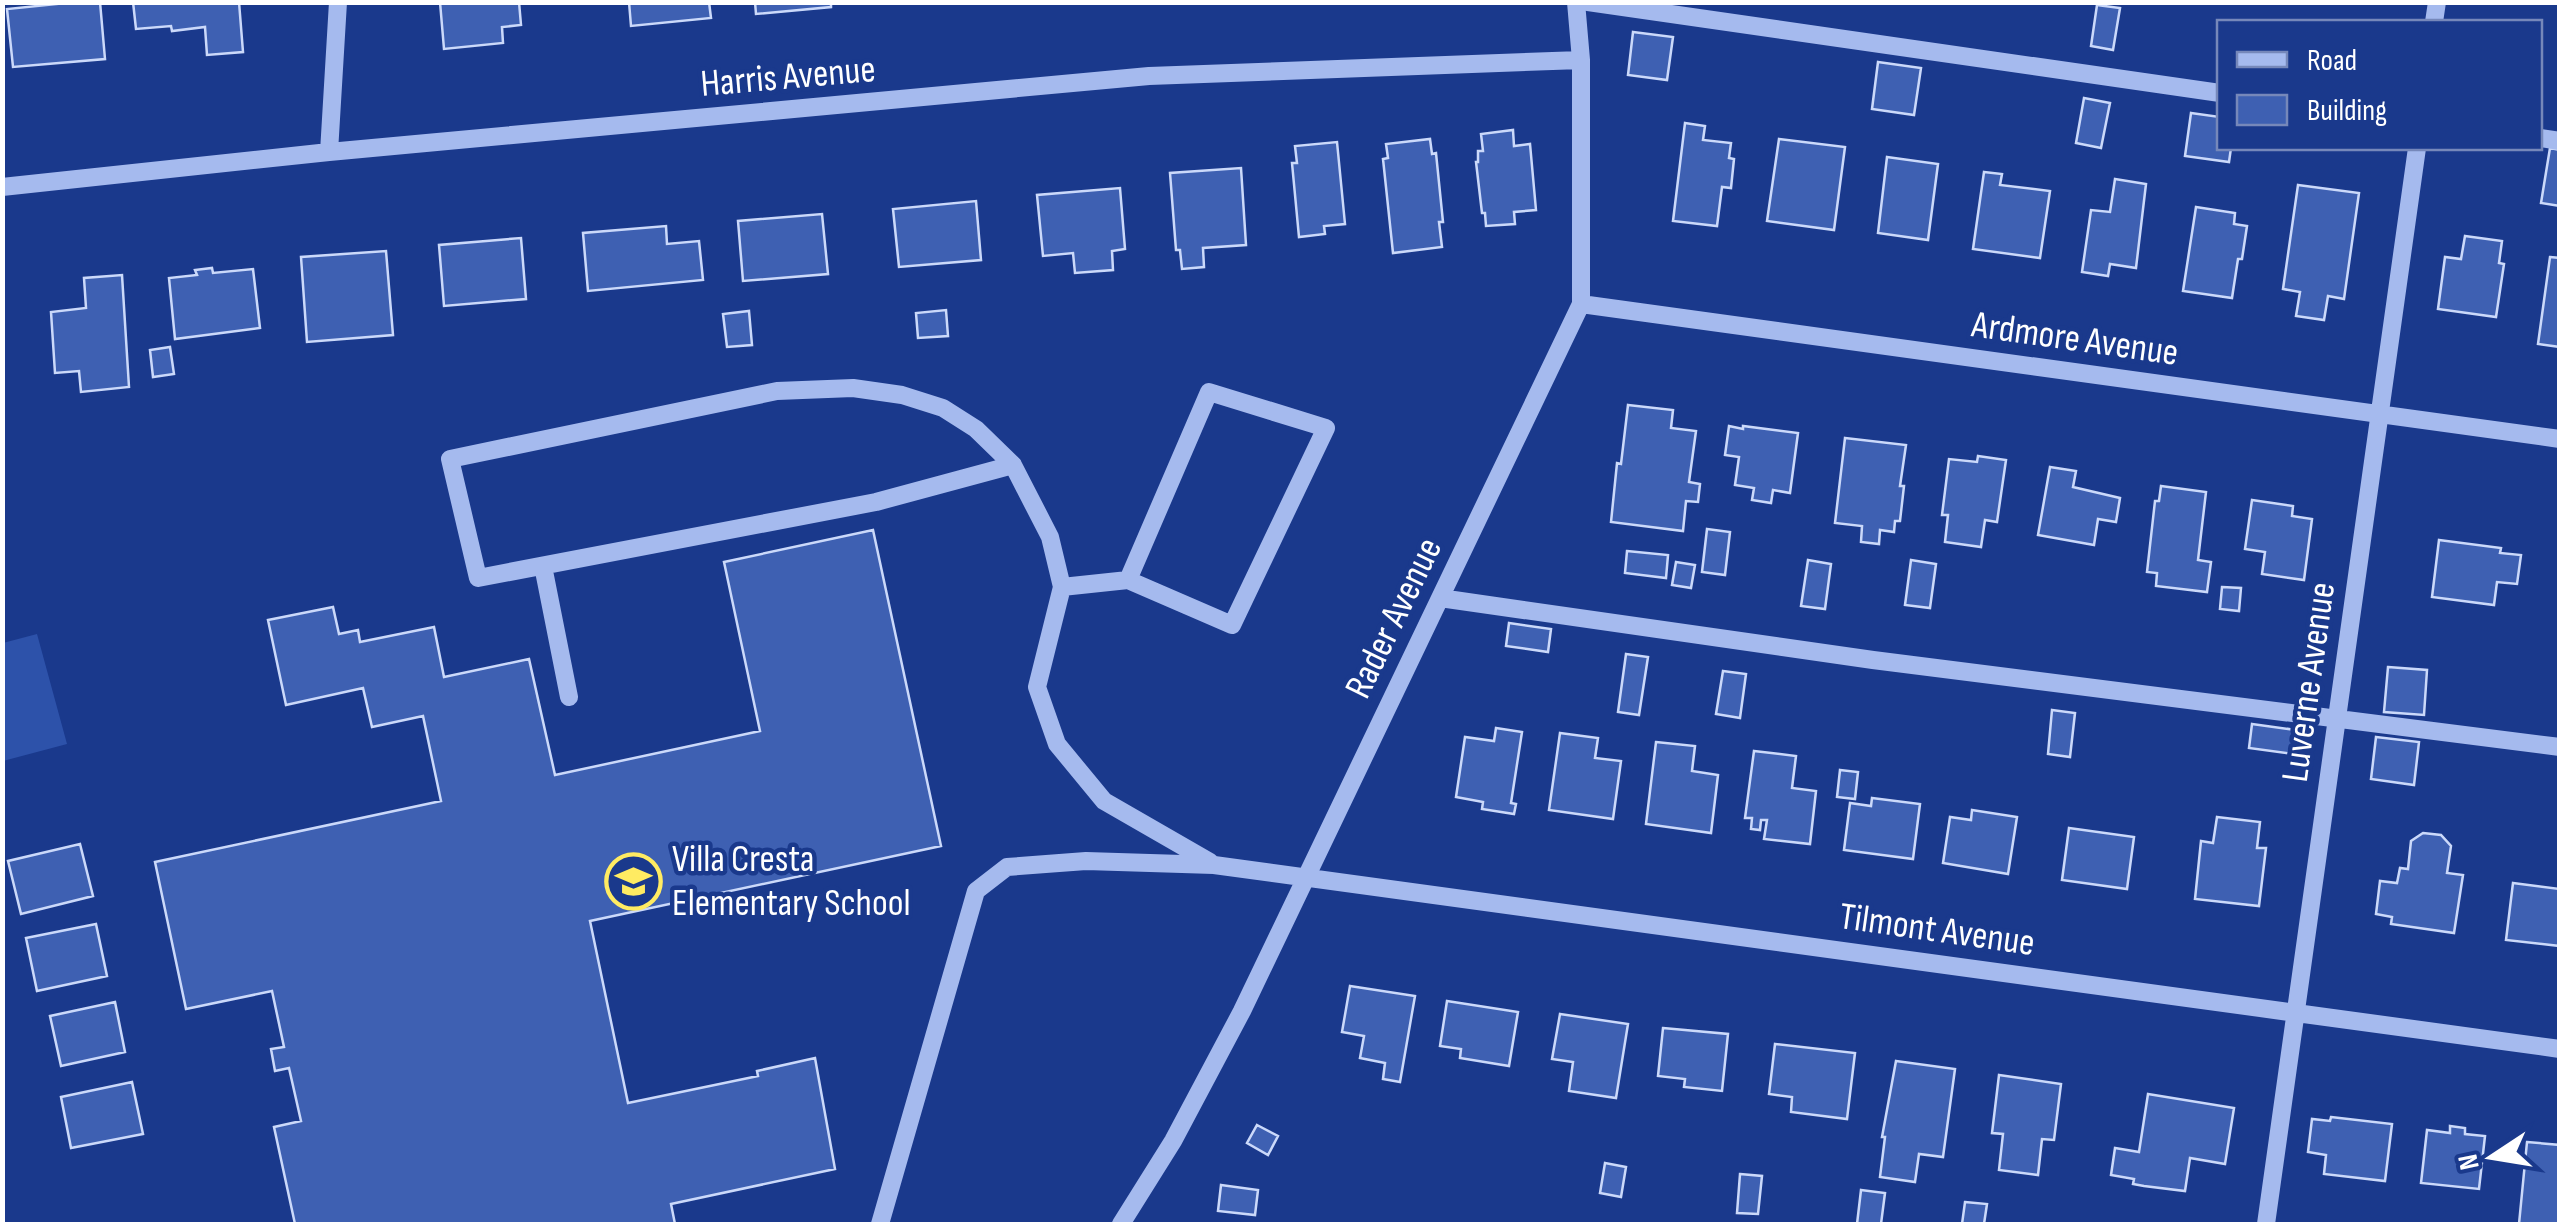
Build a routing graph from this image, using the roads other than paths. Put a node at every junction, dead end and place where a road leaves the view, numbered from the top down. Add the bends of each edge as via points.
1 (338, 2) edge
2 (1576, 2) edge
3 (1588, 2) edge
4 (1581, 60) junction
5 (2217, 92) edge
6 (2416, 150) edge
7 (329, 152) junction
8 (2, 186) edge
9 (1581, 304) junction
10 (2379, 414) junction
11 (2560, 439) edge
12 (1013, 465) junction
13 (543, 566) junction
14 (1128, 580) junction
15 (1062, 587) junction
16 (1440, 598) junction
17 (569, 698) dead end
18 (2337, 718) junction
19 (2560, 747) edge
20 (1214, 864) junction
21 (1306, 876) junction
22 (2296, 1012) junction
23 (2560, 1049) edge
24 (880, 1224) edge
25 (1120, 1224) edge
26 (2266, 1224) edge

1 - 7 street
2 - 4 street, Rader Avenue
3 - 5 street
4 - 7 street, Harris Avenue via 1149,76
4 - 9 street, Rader Avenue
6 - 10 street, Luverne Avenue
7 - 8 street, Harris Avenue
9 - 10 street, Ardmore Avenue
9 - 16 street, Rader Avenue
10 - 11 street, Ardmore Avenue
10 - 18 street, Luverne Avenue
12 - 13 street via 876,502
12 - 13 street via 976,428 943,408 852,388 778,390 450,459 478,578
12 - 15 street via 1050,537
13 - 17 street
14 - 14 street via 1232,625 1326,428 1209,392
14 - 15 street
15 - 20 street via 1037,688 1057,744 1104,802
16 - 18 street
16 - 21 street, Rader Avenue
18 - 19 street
18 - 22 street, Luverne Avenue
20 - 21 street, Tilmont Avenue
20 - 24 street, Tilmont Avenue via 1007,866 976,890
21 - 22 street, Tilmont Avenue
21 - 25 street, Rader Avenue via 1242,1011
22 - 23 street, Tilmont Avenue
22 - 26 street, Luverne Avenue

